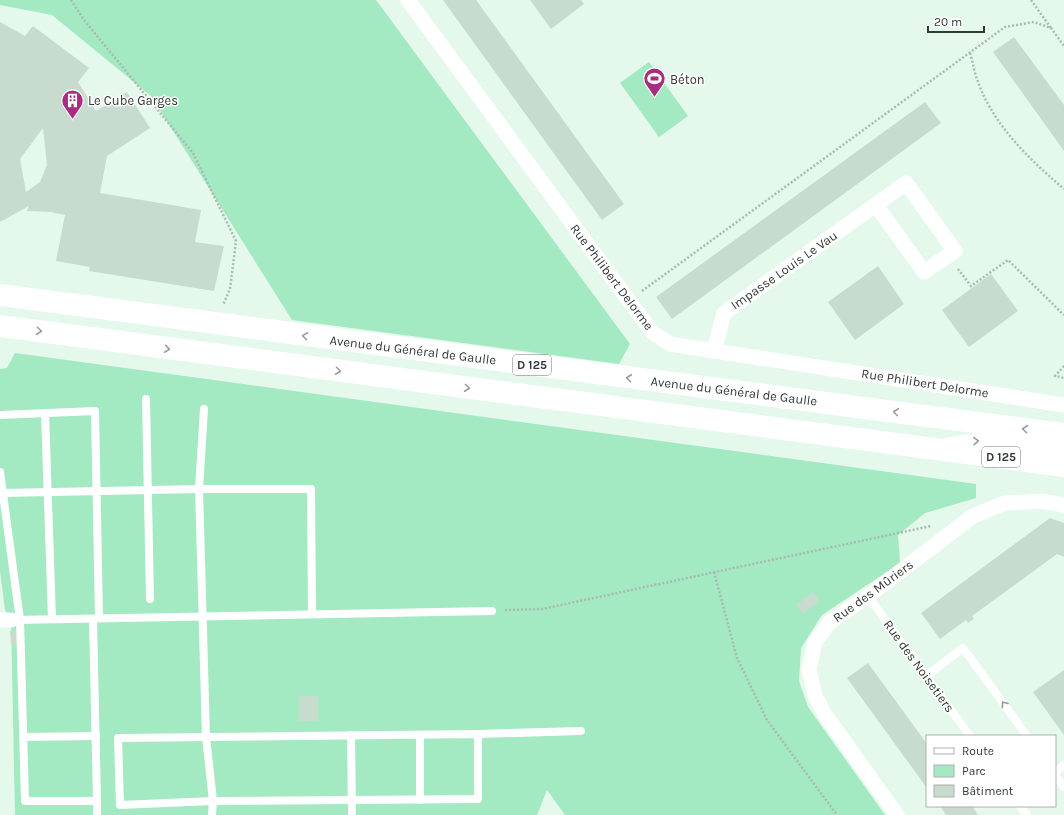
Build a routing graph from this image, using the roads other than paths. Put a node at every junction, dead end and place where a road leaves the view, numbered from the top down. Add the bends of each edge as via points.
1 (408, 0) edge
2 (876, 205) junction
3 (0, 295) edge
4 (0, 326) edge
5 (714, 351) junction
6 (146, 399) dead end
7 (1064, 405) edge
8 (204, 409) dead end
9 (46, 413) junction
10 (0, 415) edge
11 (1064, 434) edge
12 (938, 448) junction
13 (1064, 450) edge
14 (1064, 466) edge
15 (0, 472) edge
16 (199, 489) junction
17 (148, 490) junction
18 (97, 491) junction
19 (3, 492) junction
20 (48, 492) junction
21 (1064, 505) edge
22 (868, 596) junction
23 (150, 600) dead end
24 (492, 611) road end
25 (312, 614) junction
26 (203, 616) junction
27 (52, 619) junction
28 (96, 619) junction
29 (10, 620) edge
30 (926, 676) junction
31 (581, 731) dead end
32 (478, 734) junction
33 (352, 735) junction
34 (420, 735) junction
35 (969, 735) edge
36 (1026, 735) edge
37 (23, 736) junction
38 (96, 736) junction
39 (206, 737) junction
40 (1064, 765) edge
41 (1056, 771) edge
42 (1056, 776) edge
43 (1064, 787) edge
44 (420, 800) junction
45 (97, 801) junction
46 (213, 801) junction
47 (352, 801) junction
48 (1021, 807) edge
49 (97, 815) edge
50 (212, 815) edge
51 (352, 815) edge
52 (897, 815) edge
53 (1027, 815) edge

1 - 5 street, Rue Philibert Delorme via 652,332 670,344
2 - 2 street, Impasse Louis Le Vau via 906,183 955,251 924,272
2 - 5 street, Impasse Louis Le Vau via 724,313
11 -> 3 main road, Avenue du Général de Gaulle / D 125
4 -> 12 main road, D 125
5 - 7 street, Rue Philibert Delorme
6 - 17 lane
8 - 16 lane
9 - 10 lane
9 - 18 lane via 96,411
9 - 20 lane
12 -> 13 street via 959,442 990,441 1045,450
12 - 14 main road, D 125
15 - 19 lane
16 - 17 lane
16 - 25 lane via 311,489
16 - 26 lane
17 - 18 lane
17 - 23 lane
18 - 20 lane
18 - 28 lane
19 - 20 lane
19 - 29 lane
20 - 27 lane
21 - 22 street, Rue des Mûriers via 1041,501 1005,503 973,516
22 - 30 lane, Rue des Noisetiers
22 - 52 street, Rue des Mûriers via 830,622 815,642 809,669 815,696 826,716
24 - 25 lane
25 - 26 lane
26 - 28 lane
26 - 39 lane
27 - 28 lane
27 - 29 lane
28 - 38 lane
29 - 37 lane
30 - 35 lane, Rue des Noisetiers
36 -> 30 lane via 963,648
31 - 32 lane
32 - 34 lane
32 - 44 lane via 478,799
33 - 34 lane
33 - 39 lane
33 - 47 lane
34 - 44 lane
37 - 38 lane
37 - 45 lane via 25,801
38 - 45 lane
39 - 46 lane
39 - 46 lane via 118,738 120,805
40 - 41 lane
42 - 43 lane
44 - 47 lane
45 - 49 lane
46 - 47 lane
46 - 50 lane
47 - 51 lane
48 - 53 lane

